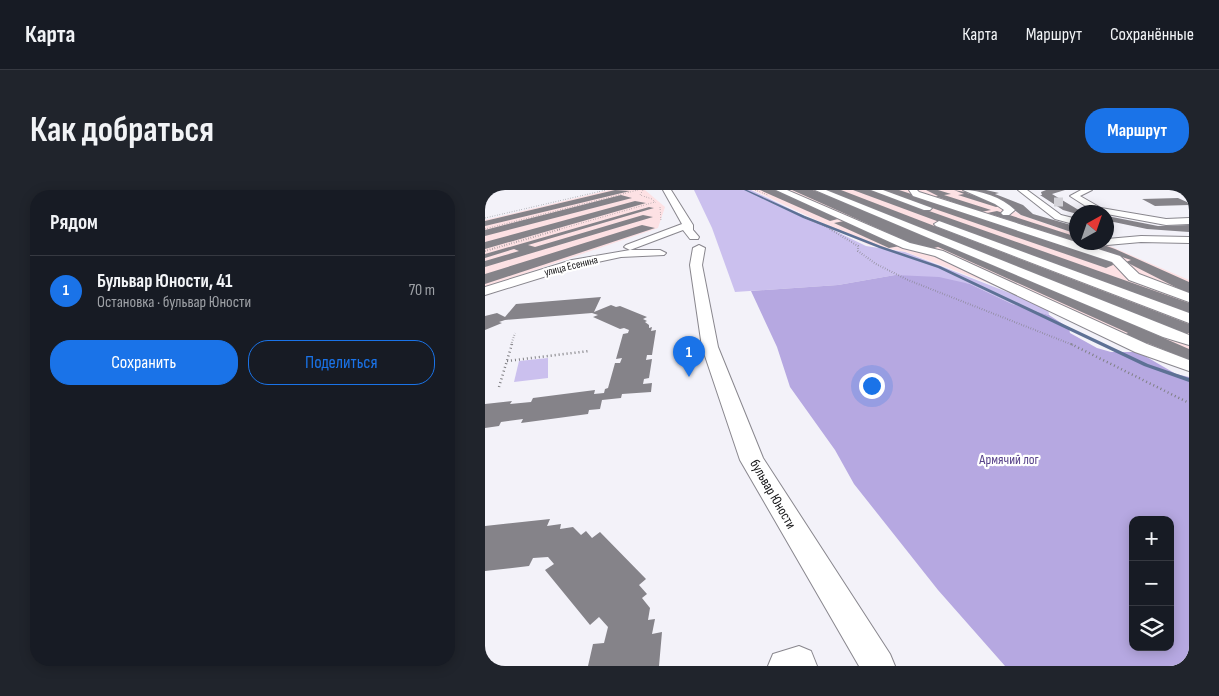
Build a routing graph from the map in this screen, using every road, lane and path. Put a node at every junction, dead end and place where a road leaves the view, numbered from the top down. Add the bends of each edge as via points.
1 (606, 190) edge
2 (638, 190) edge
3 (643, 190) edge
4 (667, 190) edge
5 (780, 190) edge
6 (819, 190) edge
7 (848, 190) edge
8 (875, 190) edge
9 (913, 190) edge
10 (967, 190) edge
11 (1022, 190) edge
12 (1088, 190) edge
13 (955, 196) dead end
14 (655, 202) junction
15 (1038, 202) junction
16 (1054, 202) tunnel mouth
17 (1066, 202) tunnel mouth
18 (1085, 202) junction
19 (1006, 213) junction
20 (485, 218) edge
21 (804, 218) dead end
22 (1069, 220) tunnel mouth
23 (1189, 221) edge
24 (659, 227) dead end
25 (485, 228) edge
26 (1114, 232) edge
27 (1000, 233) dead end
28 (1069, 233) edge
29 (1141, 239) junction
30 (1189, 240) edge
31 (1114, 241) edge
32 (675, 242) junction
33 (485, 251) edge
34 (693, 254) joint
35 (576, 263) junction
36 (1112, 271) dead end
37 (1134, 277) junction
38 (485, 291) edge
39 (1189, 298) edge
40 (1189, 318) edge
41 (515, 333) dead end
42 (1189, 340) edge
43 (589, 351) dead end
44 (507, 361) junction
45 (1189, 366) edge
46 (499, 387) dead end
47 (1189, 403) edge
48 (785, 666) edge
49 (800, 666) edge
50 (878, 666) edge

1 - 20 path
2 - 25 path
3 - 14 path via 640,195
4 - 32 street
5 - 45 street via 907,246 939,254 1141,348
6 - 42 street
7 - 40 street
8 - 27 street
9 - 37 street via 915,194 1116,259
10 - 19 street via 998,202 1010,210
11 - 15 street
12 - 18 street via 1074,196
13 - 19 street
14 - 24 path via 660,206 662,220
14 - 33 path
15 - 16 street
15 - 22 street via 1058,217
17 - 18 street
18 - 23 street via 1098,210 1166,222
19 - 28 street
21 - 47 path via 849,240 859,246 861,254 908,280 1085,350
26 - 29 street
29 - 30 street
29 - 31 street
32 - 34 street, улица Есенина
32 - 35 street, улица Есенина
32 - 35 street via 644,243
34 - 50 street, бульвар Юности via 711,347 752,460
35 - 38 street, улица Есенина
36 - 37 street
37 - 39 street
41 - 44 path
43 - 44 path
44 - 46 path
48 - 49 street via 799,663

